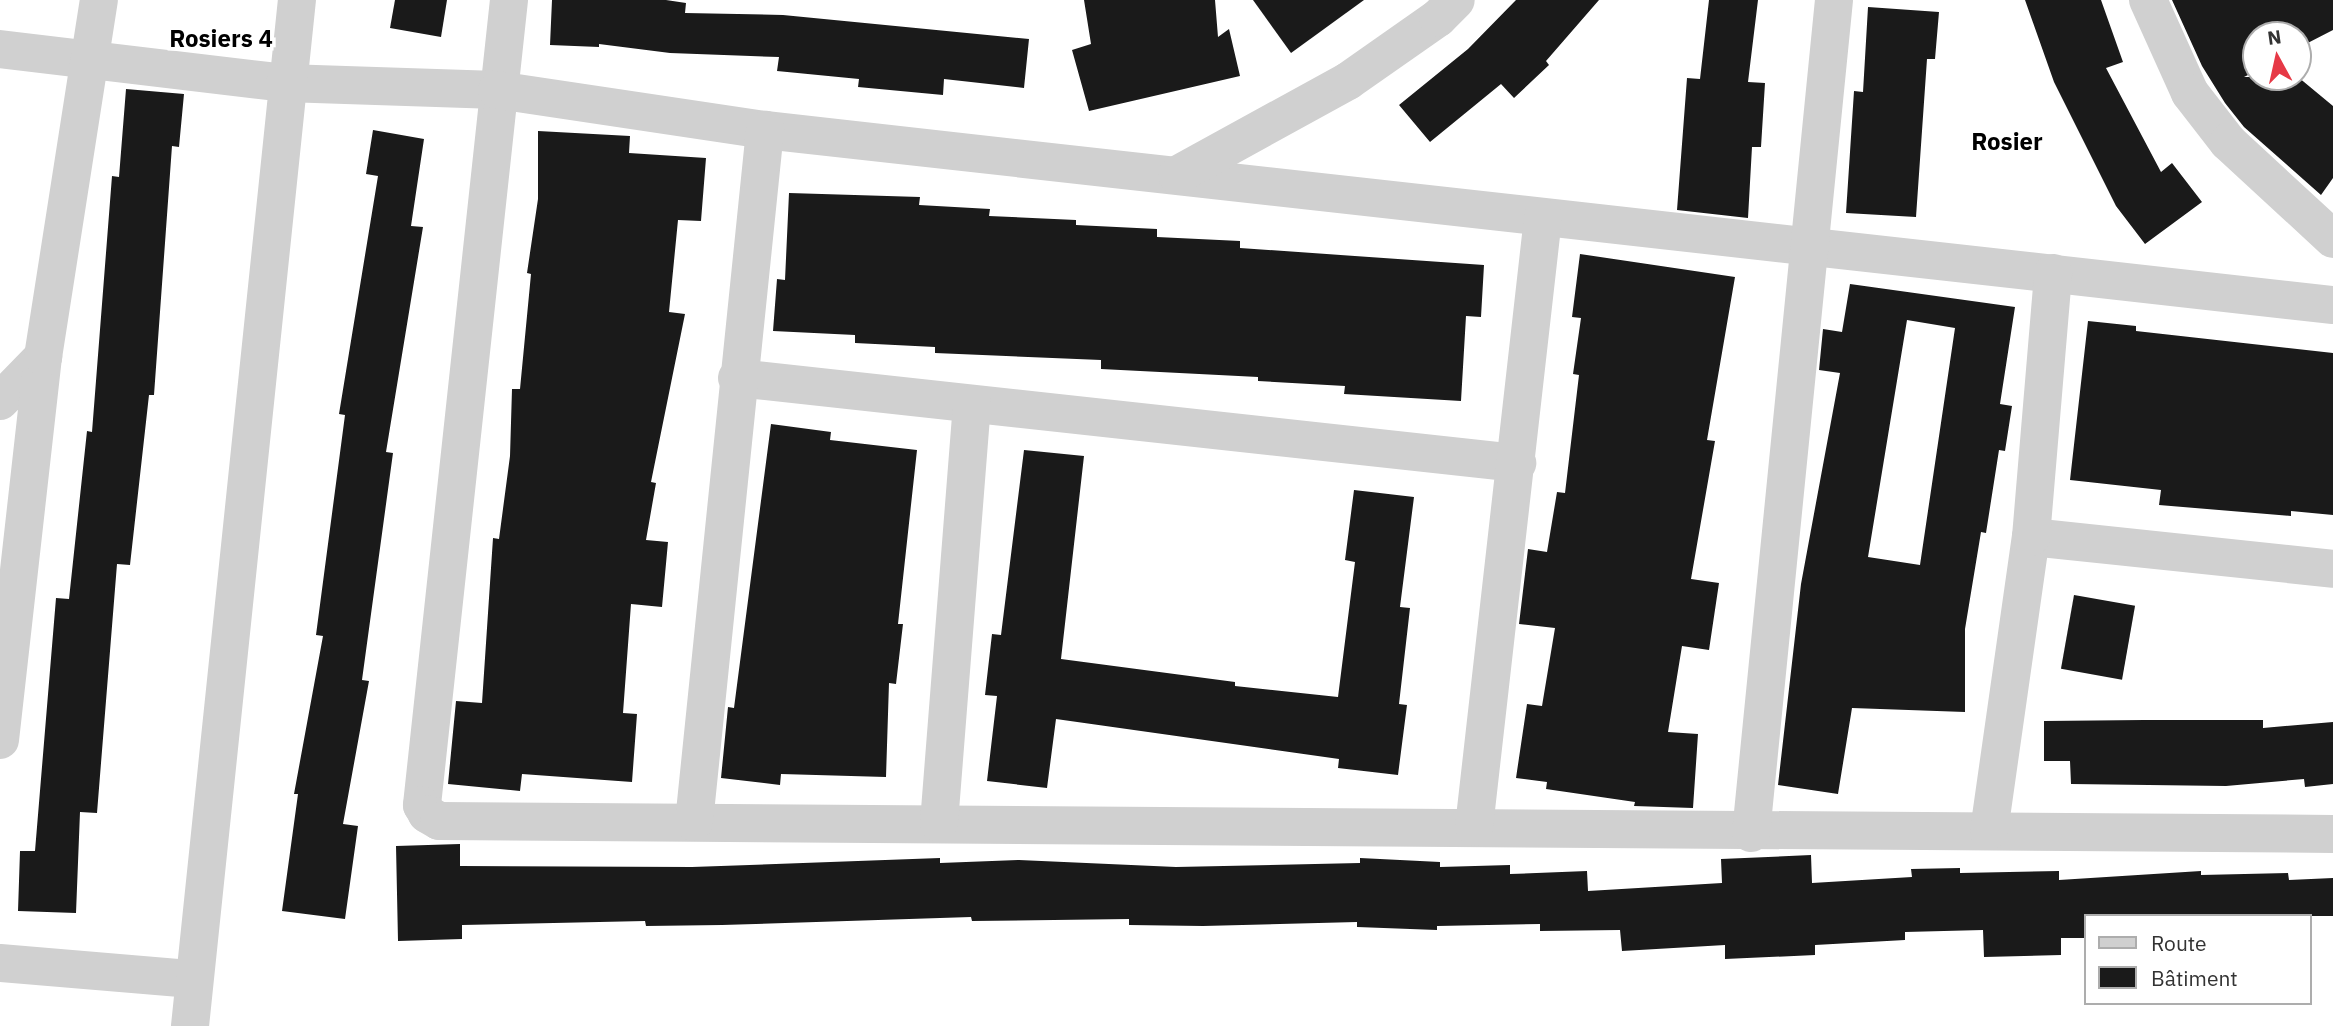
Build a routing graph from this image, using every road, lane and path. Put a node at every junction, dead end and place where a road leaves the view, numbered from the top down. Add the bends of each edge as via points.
1 (99, 0) edge
2 (297, 0) edge
3 (509, 0) edge
4 (1457, 0) edge
5 (1834, 0) edge
6 (2148, 0) edge
7 (0, 49) edge
8 (92, 58) junction
9 (285, 83) junction
10 (497, 90) junction
11 (765, 130) junction
12 (1177, 175) junction
13 (1543, 218) junction
14 (2333, 239) edge
15 (1809, 246) junction
16 (2053, 273) junction
17 (2333, 305) edge
18 (43, 357) junction
19 (737, 378) junction
20 (0, 401) edge
21 (972, 404) junction
22 (1517, 463) junction
23 (2031, 537) junction
24 (2333, 569) edge
25 (0, 740) edge
26 (694, 822) junction
27 (939, 823) junction
28 (1474, 827) junction
29 (1989, 831) junction
30 (1751, 833) junction
31 (2333, 834) edge
32 (0, 963) edge
33 (192, 979) junction
34 (190, 1026) edge

1 - 8 street
2 - 9 street
3 - 10 street
4 - 12 street via 1348,81
5 - 15 street
6 - 14 street via 2162,37 2198,103 2228,142
7 - 8 street
8 - 9 street
8 - 18 street
9 - 10 street
9 - 33 street
10 - 11 street
10 - 26 street via 422,804 427,814 439,821
11 - 12 street
11 - 19 street
12 - 13 street
13 - 15 street
13 - 22 street
15 - 16 street
15 - 30 street
16 - 17 street
16 - 23 street
18 - 20 street
18 - 25 street
19 - 21 street
19 - 26 street
21 - 22 street
21 - 27 street
22 - 28 street
23 - 24 street
23 - 29 street
26 - 27 street
27 - 28 street
28 - 30 street
29 - 30 street
29 - 31 street
32 - 33 street
33 - 34 street

